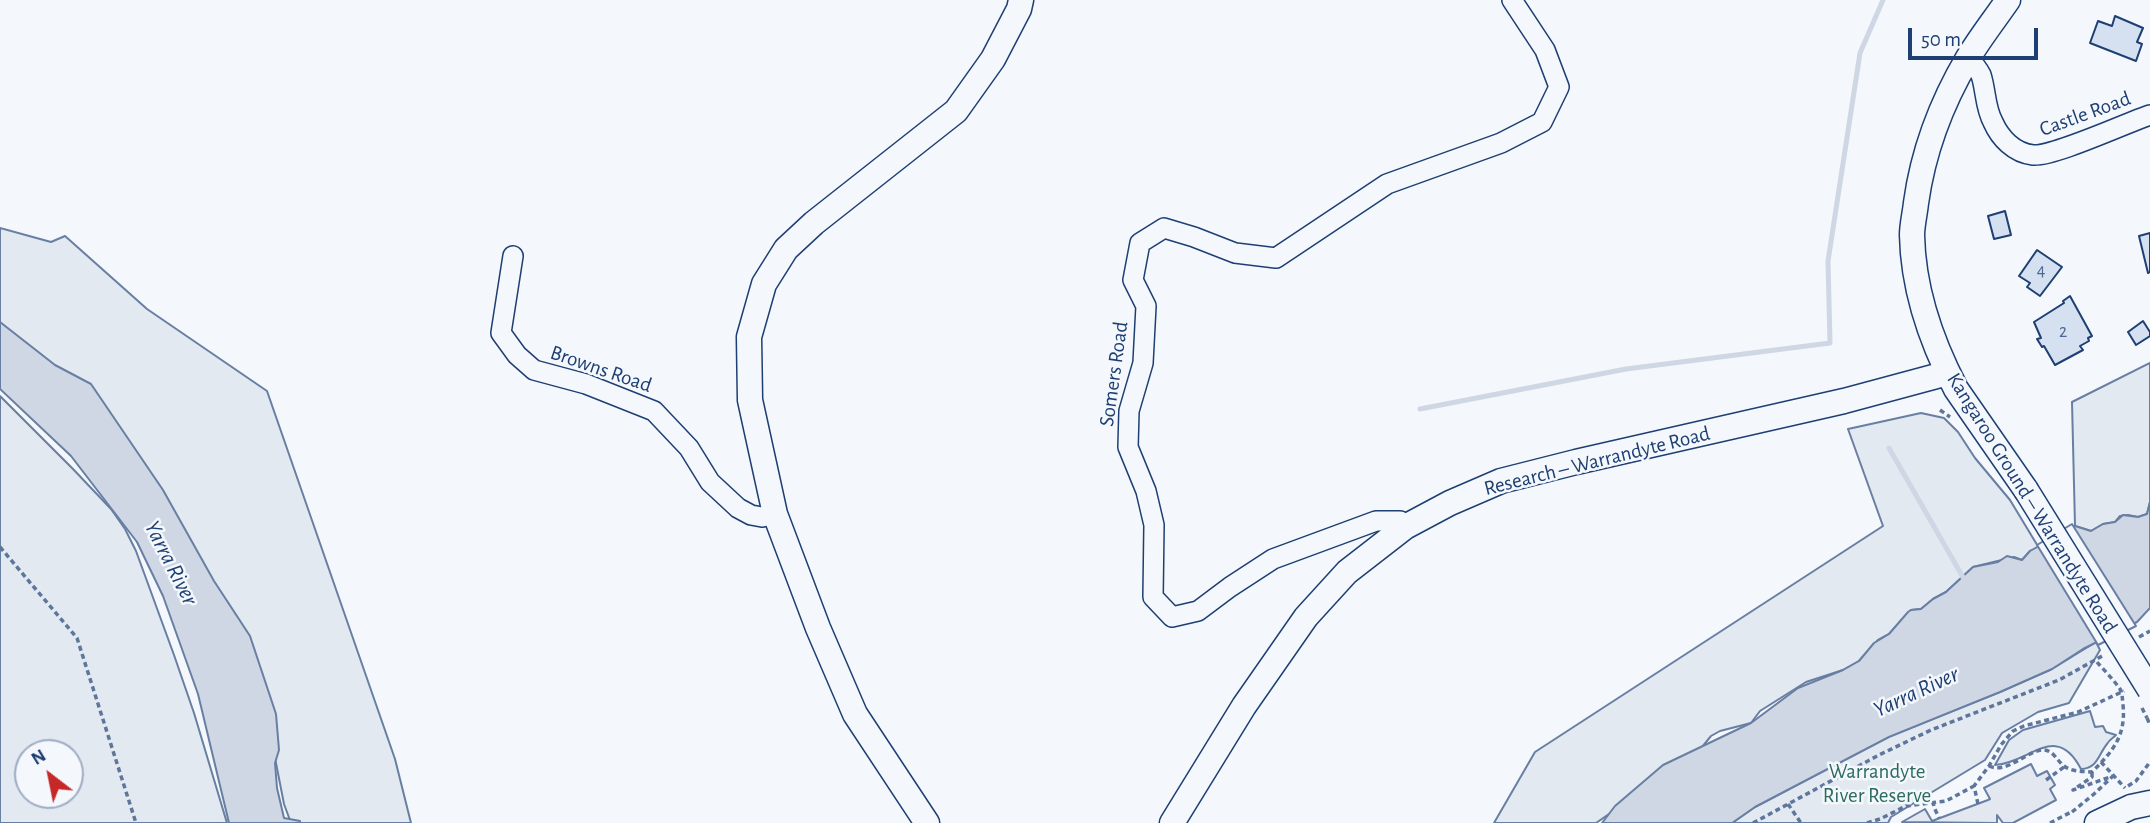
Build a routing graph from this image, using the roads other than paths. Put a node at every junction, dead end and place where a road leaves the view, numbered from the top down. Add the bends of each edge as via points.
1 (1021, 0) edge
2 (1512, 0) edge
3 (2008, 0) edge
4 (1968, 58) junction
5 (2150, 115) edge
6 (513, 256) dead end
7 (1948, 373) junction
8 (775, 514) junction
9 (1405, 527) junction
10 (2141, 688) edge
11 (2150, 785) edge
12 (2139, 802) edge
13 (927, 823) edge
14 (1172, 823) edge
15 (2097, 823) edge

1 - 8 main road via 993,59 957,111 814,223 786,249 764,284 749,337 750,400
2 - 9 street, Somers Road via 1545,50 1559,87 1542,122 1502,143 1387,184 1276,258 1235,253 1164,228 1140,243 1133,280 1146,306 1143,363 1129,411 1128,447 1154,525 1153,597 1172,617 1198,611 1273,559 1376,522 1400,521
3 - 4 main road, Kangaroo Ground – Warrandyte Road
4 - 5 street, Castle Road via 1981,74 1991,120 2000,136 2022,152 2036,156
4 - 7 main road, Kangaroo Ground – Warrandyte Road via 1929,142 1912,234 1918,285
6 - 8 street, Browns Road via 501,333 517,355 534,370 586,384 654,411 689,449 710,482 738,508 762,517
7 - 9 main road, Research – Warrandyte Road via 1501,481
7 - 10 main road, Kangaroo Ground – Warrandyte Road, bridge via 2026,490
8 - 13 main road via 855,714
9 - 14 main road, Research – Warrandyte Road via 1347,572 1306,617
11 - 12 main road
12 - 15 main road

